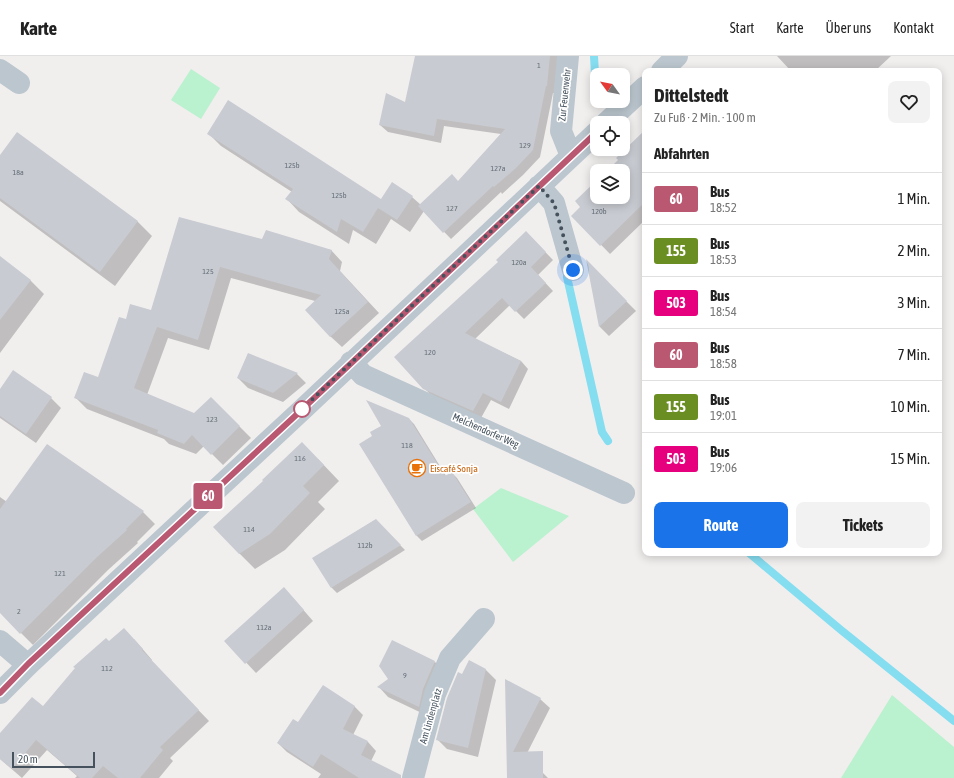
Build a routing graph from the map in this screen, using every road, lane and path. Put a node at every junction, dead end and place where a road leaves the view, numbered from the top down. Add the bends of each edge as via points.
1 (568, 56) edge
2 (678, 56) edge
3 (665, 68) edge
4 (0, 70) edge
5 (19, 83) dead end
6 (642, 89) edge
7 (613, 116) edge
8 (590, 138) edge
9 (571, 156) junction
10 (539, 186) junction
11 (573, 270) dead end
12 (351, 362) junction
13 (624, 493) dead end
14 (484, 619) dead end
15 (0, 641) edge
16 (28, 664) junction
17 (0, 693) edge
18 (413, 778) edge

1 - 9 street, Zur Feuerwehr via 561,131
2 - 3 street
4 - 5 street
6 - 7 street
8 - 9 street
9 - 10 street
10 - 11 street via 554,203
10 - 12 street
12 - 13 street, Melchendorfer Weg via 363,375
12 - 16 street
14 - 18 street, Am Lindenplatz via 450,658 435,694
15 - 16 street
16 - 17 street

